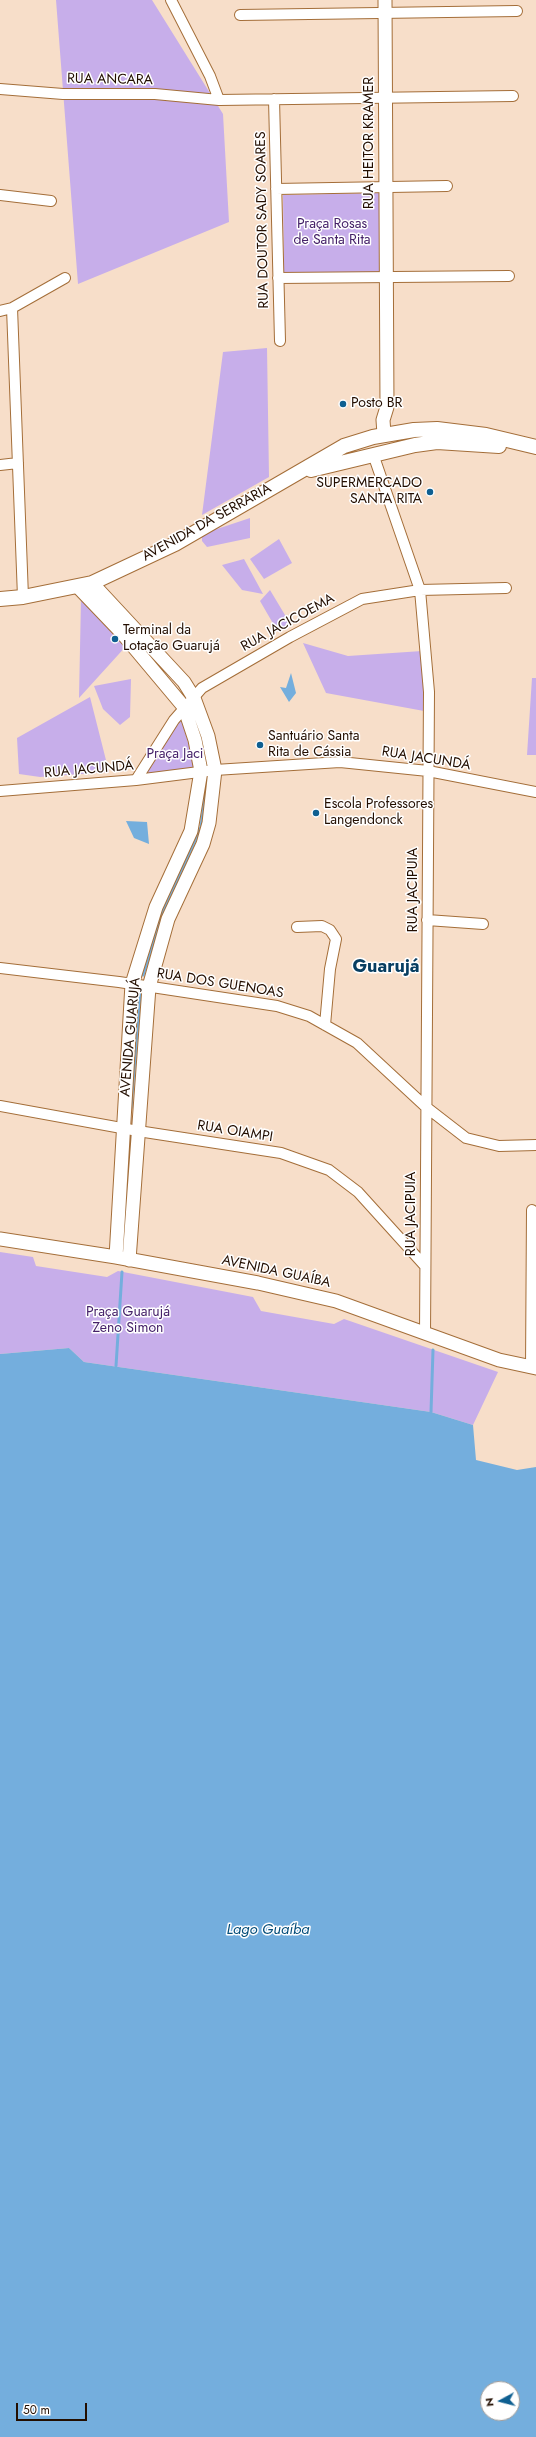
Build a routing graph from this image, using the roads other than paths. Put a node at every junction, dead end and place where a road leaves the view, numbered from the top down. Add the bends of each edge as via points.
1 (171, 0) edge
2 (386, 0) edge
3 (517, 11) dead end
4 (386, 14) junction
5 (240, 15) dead end
6 (0, 89) edge
7 (513, 96) dead end
8 (386, 98) junction
9 (274, 99) junction
10 (219, 100) junction
11 (447, 186) dead end
12 (386, 187) junction
13 (276, 189) junction
14 (0, 195) edge
15 (51, 201) dead end
16 (509, 276) dead end
17 (65, 278) dead end
18 (278, 278) junction
19 (385, 278) junction
20 (12, 308) junction
21 (0, 311) edge
22 (280, 341) dead end
23 (387, 433) junction
24 (344, 446) junction
25 (536, 448) edge
26 (392, 449) junction
27 (374, 454) junction
28 (350, 461) junction
29 (18, 463) junction
30 (0, 465) edge
31 (297, 473) junction
32 (92, 583) junction
33 (78, 587) junction
34 (506, 588) dead end
35 (420, 590) junction
36 (23, 597) junction
37 (0, 599) edge
38 (194, 698) junction
39 (184, 707) junction
40 (215, 770) junction
41 (201, 771) junction
42 (428, 771) junction
43 (136, 780) junction
44 (0, 791) edge
45 (536, 792) edge
46 (427, 920) junction
47 (482, 924) dead end
48 (297, 927) dead end
49 (0, 968) edge
50 (132, 984) junction
51 (149, 986) junction
52 (325, 1025) junction
53 (0, 1106) edge
54 (426, 1107) junction
55 (124, 1129) junction
56 (138, 1132) junction
57 (536, 1145) edge
58 (532, 1210) dead end
59 (0, 1239) edge
60 (116, 1257) junction
61 (129, 1260) junction
62 (425, 1266) junction
63 (425, 1334) junction
64 (533, 1368) edge

1 - 10 street via 210,76
2 - 4 street, RUA HEITOR KRAMER
3 - 4 street
4 - 5 street
4 - 8 street, RUA HEITOR KRAMER
6 - 10 street, RUA ANCARA via 63,94 155,94
7 - 8 street, RUA ANCARA
8 - 9 street, RUA ANCARA
8 - 12 street, RUA HEITOR KRAMER
9 - 10 street, RUA ANCARA
9 - 13 street, RUA DOUTOR SADY SOARES
11 - 12 street
12 - 13 street
12 - 19 street, RUA HEITOR KRAMER
13 - 18 street, RUA DOUTOR SADY SOARES
14 - 15 street
16 - 19 street
17 - 20 street
18 - 19 street
18 - 22 street, RUA DOUTOR SADY SOARES
19 - 23 street, RUA HEITOR KRAMER via 386,407 391,420
20 - 21 street
20 - 29 street
23 - 24 main road, AVENIDA DA SERRARIA
23 - 25 main road, AVENIDA DA SERRARIA via 437,429 486,435
23 - 26 street, RUA HEITOR KRAMER
24 - 28 main road via 345,456
24 - 31 main road, AVENIDA DA SERRARIA
25 - 26 main road, AVENIDA DA SERRARIA via 437,442
26 - 27 main road, AVENIDA DA SERRARIA
27 - 28 main road, AVENIDA DA SERRARIA
27 - 35 street, RUA JACIPUIA
28 - 31 main road, AVENIDA DA SERRARIA
29 - 30 street
29 - 36 street
31 - 32 main road, AVENIDA DA SERRARIA via 175,544
32 - 33 main road, AVENIDA DA SERRARIA
32 - 38 street, AVENIDA GUARUJÁ via 174,671
33 - 36 main road, AVENIDA DA SERRARIA
33 - 39 street, AVENIDA GUARUJÁ via 122,633
34 - 35 street, RUA JACICOEMA
35 - 38 street, RUA JACICOEMA via 362,599 202,688
35 - 42 street, RUA JACIPUIA via 429,692
36 - 37 main road, AVENIDA DA SERRARIA
38 - 39 street, RUA JACICOEMA
38 - 40 street, AVENIDA GUARUJÁ via 208,736
39 - 41 street, AVENIDA GUARUJÁ via 195,740
39 - 43 street, RUA JACICOEMA
40 - 41 street, RUA JACUNDÁ
40 - 42 street, RUA JACUNDÁ via 340,762
40 - 51 street, AVENIDA GUARUJÁ via 209,824 203,844 168,919
41 - 43 street, RUA JACUNDÁ
41 - 50 street, AVENIDA GUARUJÁ via 191,830 156,907
42 - 45 street, RUA JACUNDÁ
42 - 46 street, RUA JACIPUIA
43 - 44 street, RUA JACUNDÁ
46 - 47 street
46 - 54 street, RUA JACIPUIA
48 - 52 street via 322,926 330,930 336,939 330,969
49 - 50 street, RUA DOS GUENOAS
50 - 51 street, RUA DOS GUENOAS
50 - 55 street, AVENIDA GUARUJÁ
51 - 52 street, RUA DOS GUENOAS via 277,1006 309,1016
51 - 56 street, AVENIDA GUARUJÁ
52 - 54 street, RUA DOS GUENOAS via 357,1043
53 - 55 street, RUA OIAMPI
54 - 57 street, RUA DOS GUENOAS via 466,1138 499,1146
54 - 62 street, RUA JACIPUIA
55 - 56 street, RUA OIAMPI
55 - 60 street, AVENIDA GUARUJÁ
56 - 61 street, AVENIDA GUARUJÁ
56 - 62 street, RUA OIAMPI via 281,1153 329,1170 358,1192
58 - 64 street
59 - 60 street, AVENIDA GUAÍBA
60 - 61 street, AVENIDA GUAÍBA
61 - 63 street, AVENIDA GUAÍBA via 258,1283 336,1301
62 - 63 street, RUA JACIPUIA
63 - 64 street, AVENIDA GUAÍBA via 499,1360

